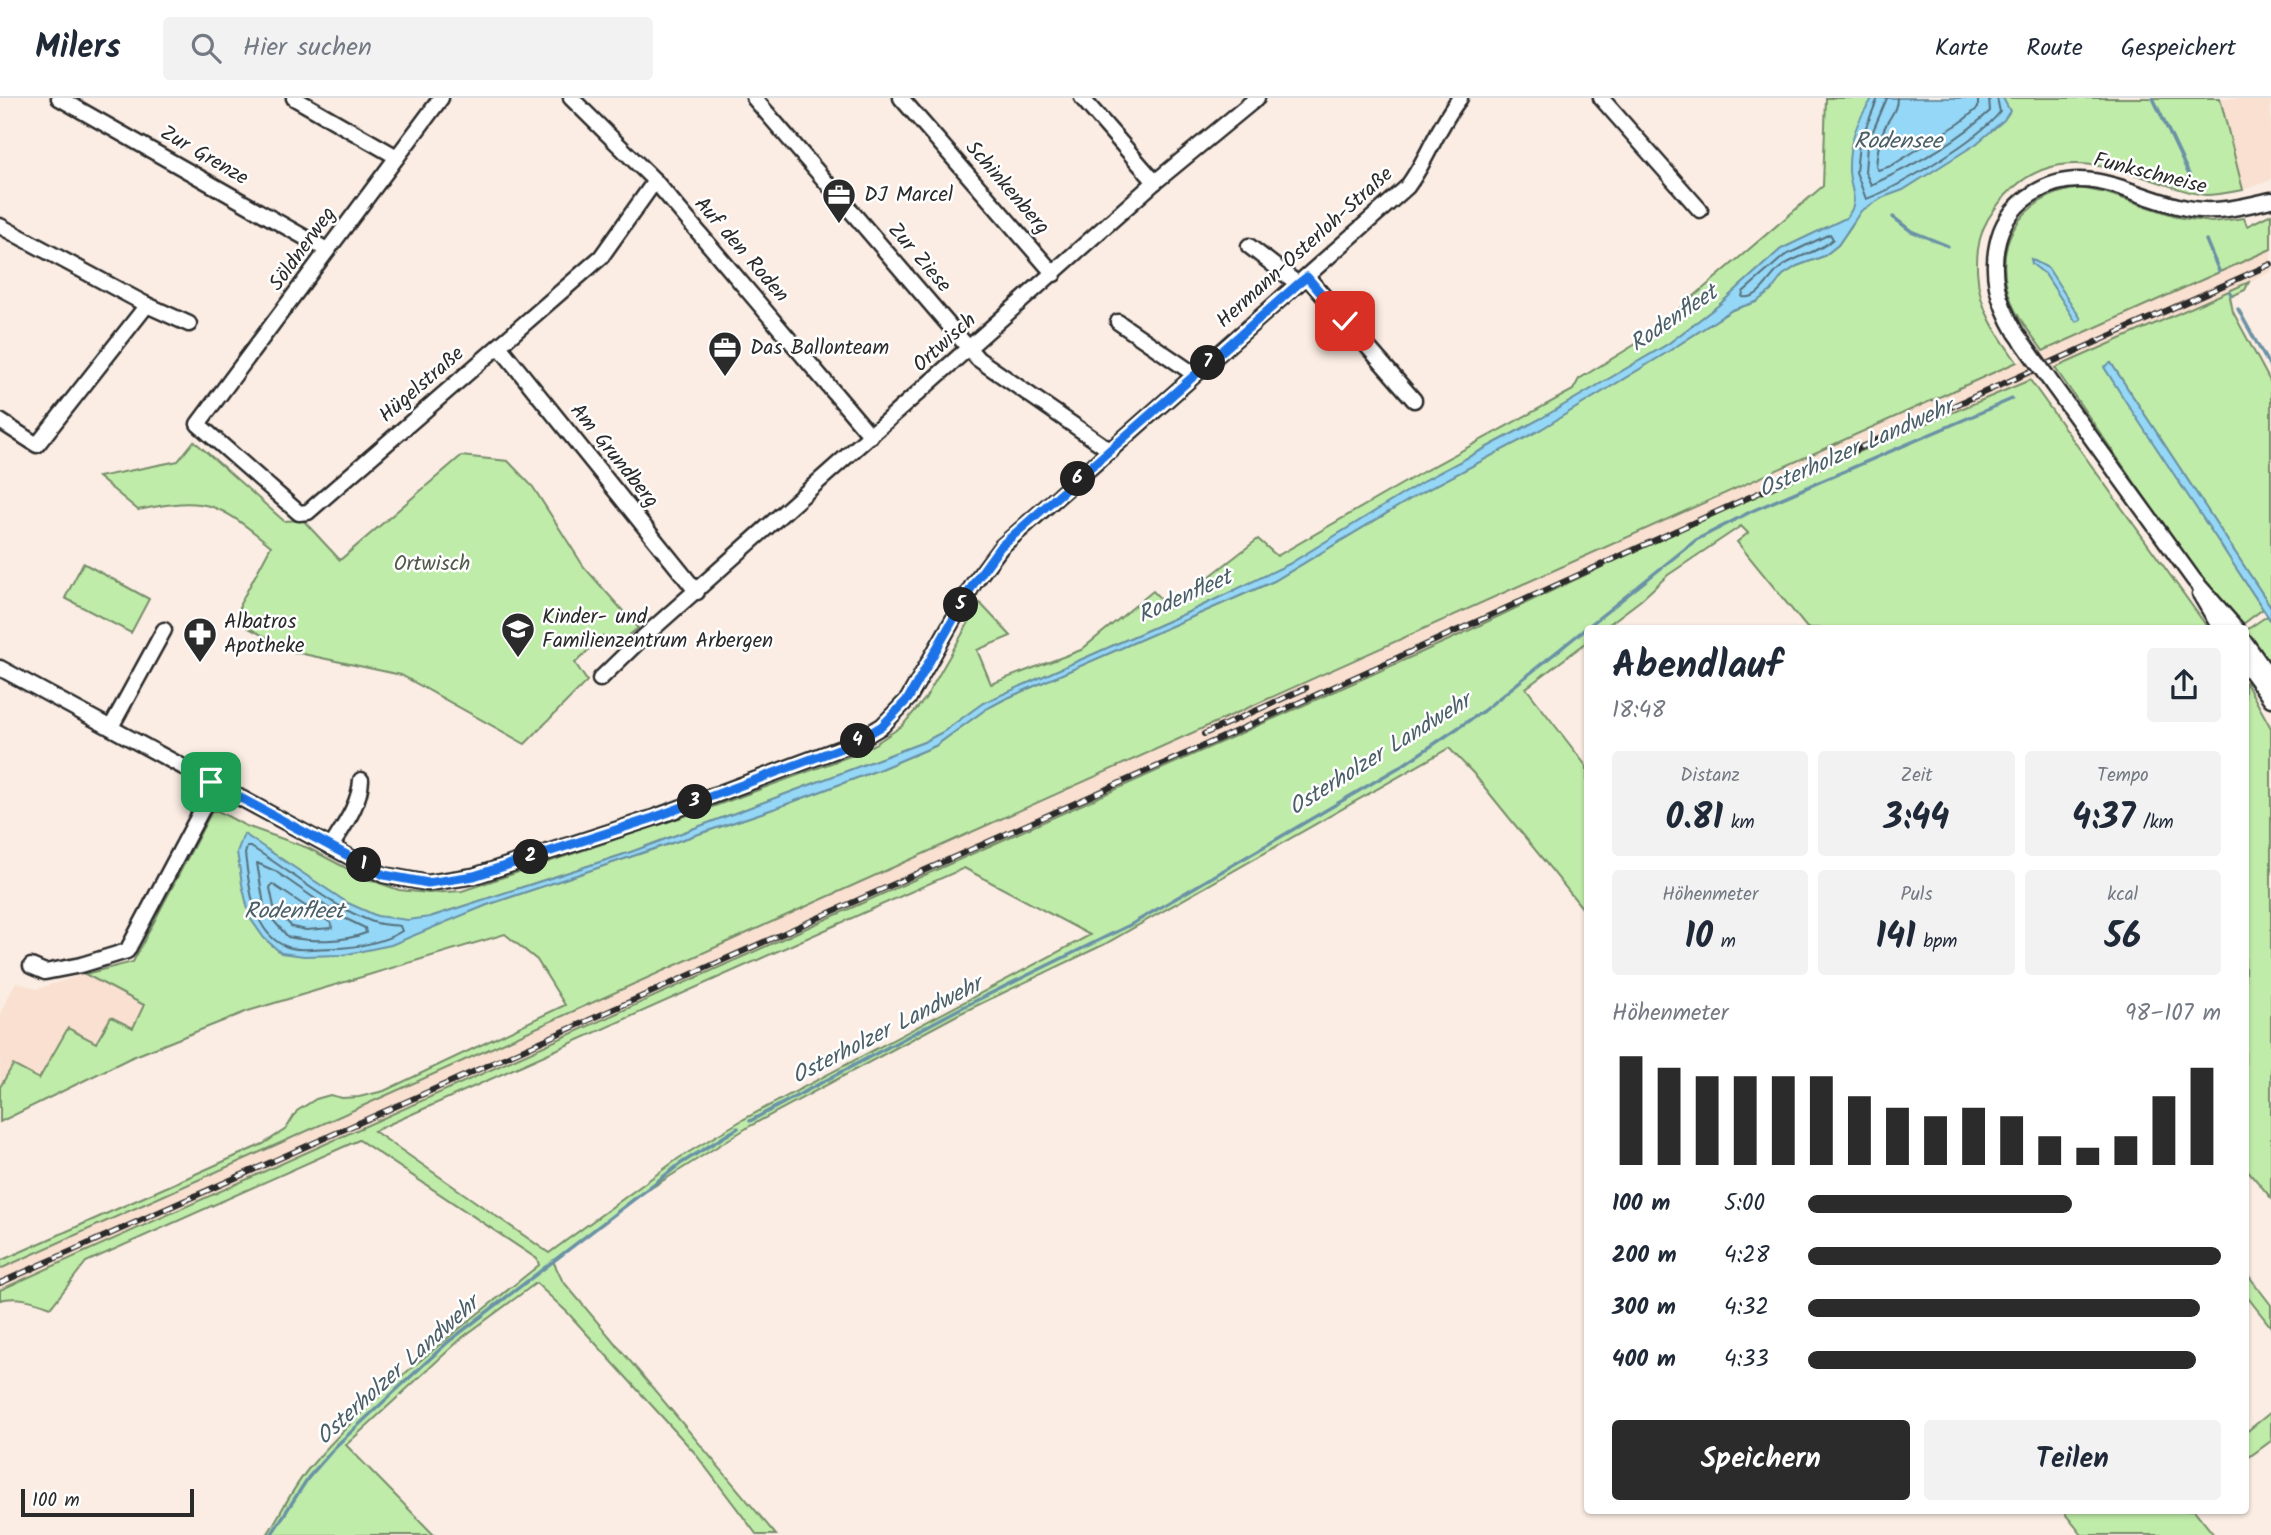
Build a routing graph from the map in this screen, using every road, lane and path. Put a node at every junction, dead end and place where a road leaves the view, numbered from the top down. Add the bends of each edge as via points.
1 (59, 98) edge
2 (294, 98) edge
3 (441, 98) edge
4 (571, 98) edge
5 (754, 98) edge
6 (901, 98) edge
7 (1082, 98) edge
8 (1257, 98) edge
9 (1460, 98) edge
10 (1601, 98) edge
11 (397, 157) junction
12 (655, 181) junction
13 (1155, 182) junction
14 (2271, 200) edge
15 (1700, 210) dead end
16 (0, 226) edge
17 (1248, 246) dead end
18 (327, 250) junction
19 (1054, 274) junction
20 (1303, 281) junction
21 (147, 305) junction
22 (1118, 322) dead end
23 (189, 324) dead end
24 (499, 346) junction
25 (970, 349) junction
26 (1194, 374) junction
27 (1414, 400) dead end
28 (0, 421) edge
29 (198, 424) joint
30 (872, 436) junction
31 (1111, 451) junction
32 (2194, 580) junction
33 (697, 592) junction
34 (2218, 625) edge
35 (2232, 625) edge
36 (164, 630) dead end
37 (2249, 648) edge
38 (0, 668) edge
39 (2249, 669) edge
40 (600, 679) dead end
41 (2271, 679) edge
42 (2271, 699) edge
43 (111, 727) junction
44 (361, 779) dead end
45 (215, 785) junction
46 (331, 847) junction
47 (31, 965) dead end

1 - 18 street, Zur Grenze
2 - 11 street
3 - 11 street, Söldnerweg
4 - 12 street, Auf den Roden
5 - 25 street, Zur Ziese
6 - 19 street, Schinkenberg
7 - 13 street
8 - 13 street, Ortwisch
9 - 20 street, Hermann-Osterloh-Straße via 1407,187
10 - 15 street
11 - 18 street, Söldnerweg
12 - 24 street, Hügelstraße via 601,257
12 - 30 street, Auf den Roden
13 - 19 street, Ortwisch
14 - 32 street, Funkschneise, bridge via 2210,211 2096,179 2066,179 2026,197 2001,230 1995,251 1995,284 2006,317
16 - 21 street
17 - 20 street
18 - 29 street, Söldnerweg
19 - 25 street, Ortwisch
20 - 26 street, Hermann-Osterloh-Straße
20 - 27 street
21 - 23 street
21 - 28 street via 37,446
22 - 26 street
24 - 29 street, Hügelstraße via 308,512 299,513
24 - 33 street, Am Grundberg
25 - 30 street, Ortwisch
25 - 31 street, Zur Ziese
26 - 31 street, Hermann-Osterloh-Straße
30 - 33 street, Ortwisch
31 - 46 street, Hermann-Osterloh-Straße via 1000,547 985,565 912,694 898,712 867,736 653,818 444,883 384,875
32 - 34 street
32 - 35 street
33 - 40 street, Ortwisch
36 - 43 street
37 - 41 street
38 - 43 street, Hermann-Osterloh-Straße
39 - 42 street
43 - 45 street, Hermann-Osterloh-Straße
44 - 46 street via 349,817
45 - 46 street, Hermann-Osterloh-Straße
45 - 47 street via 127,951 45,972

